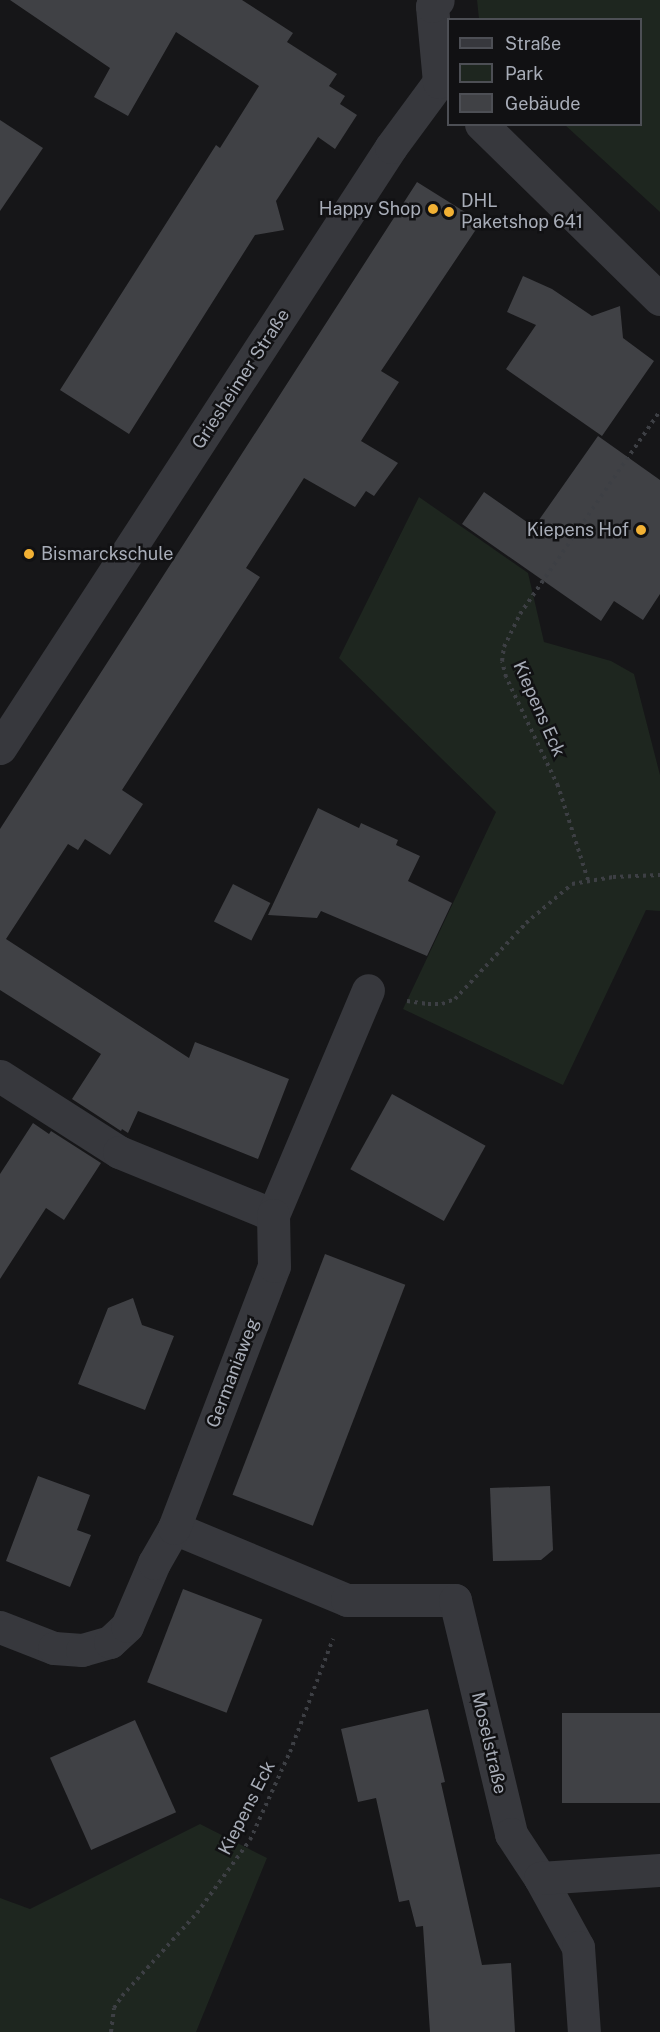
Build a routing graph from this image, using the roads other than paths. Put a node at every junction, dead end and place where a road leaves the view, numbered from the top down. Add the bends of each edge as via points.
1 (430, 2) edge
2 (444, 87) edge
3 (482, 126) edge
4 (660, 299) edge
5 (0, 748) edge
6 (368, 990) road end
7 (0, 1076) edge
8 (273, 1215) junction
9 (174, 1528) junction
10 (0, 1627) edge
11 (660, 1870) edge
12 (540, 1878) junction
13 (584, 2032) edge

1 - 2 street, Griesheimer Straße
2 - 5 street, Griesheimer Straße via 391,147
3 - 4 street
6 - 8 street, Germaniaweg
7 - 8 street via 119,1152
8 - 9 street, Germaniaweg via 274,1266
9 - 10 street, Germaniaweg via 127,1626 110,1642 96,1648 68,1650
9 - 12 street, Moselstraße via 347,1600 455,1600 511,1834
11 - 12 street
12 - 13 street, Moselstraße via 578,1947

